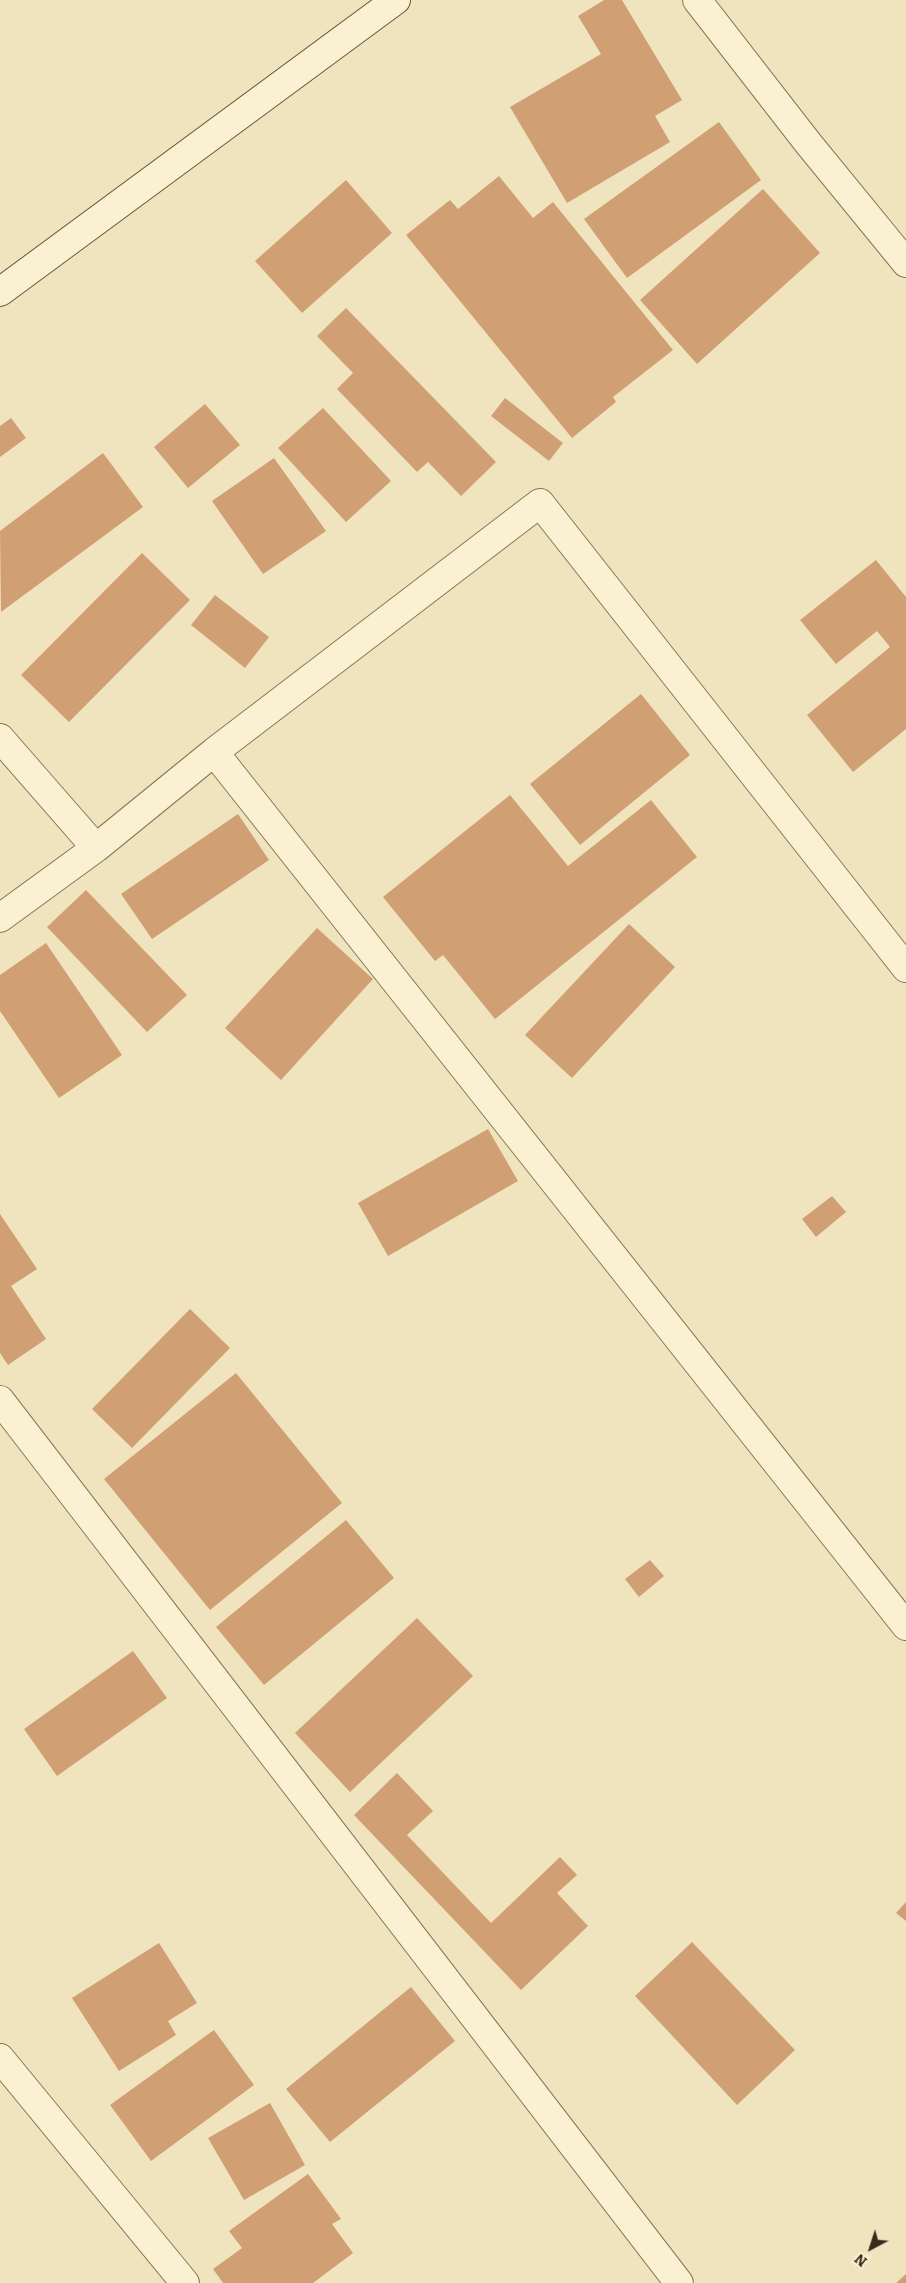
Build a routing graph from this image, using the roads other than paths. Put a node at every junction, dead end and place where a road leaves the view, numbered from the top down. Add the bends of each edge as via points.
1 (396, 0) edge
2 (696, 0) edge
3 (906, 263) edge
4 (0, 292) edge
5 (0, 738) edge
6 (214, 752) junction
7 (96, 848) junction
8 (0, 918) edge
9 (906, 968) edge
10 (0, 1400) edge
11 (906, 1626) edge
12 (0, 2058) edge
13 (185, 2283) edge
14 (679, 2283) edge

1 - 4 street
2 - 3 street
5 - 7 street
6 - 7 street
6 - 9 street via 540,503
6 - 11 street
7 - 8 street
10 - 14 street
12 - 13 street

